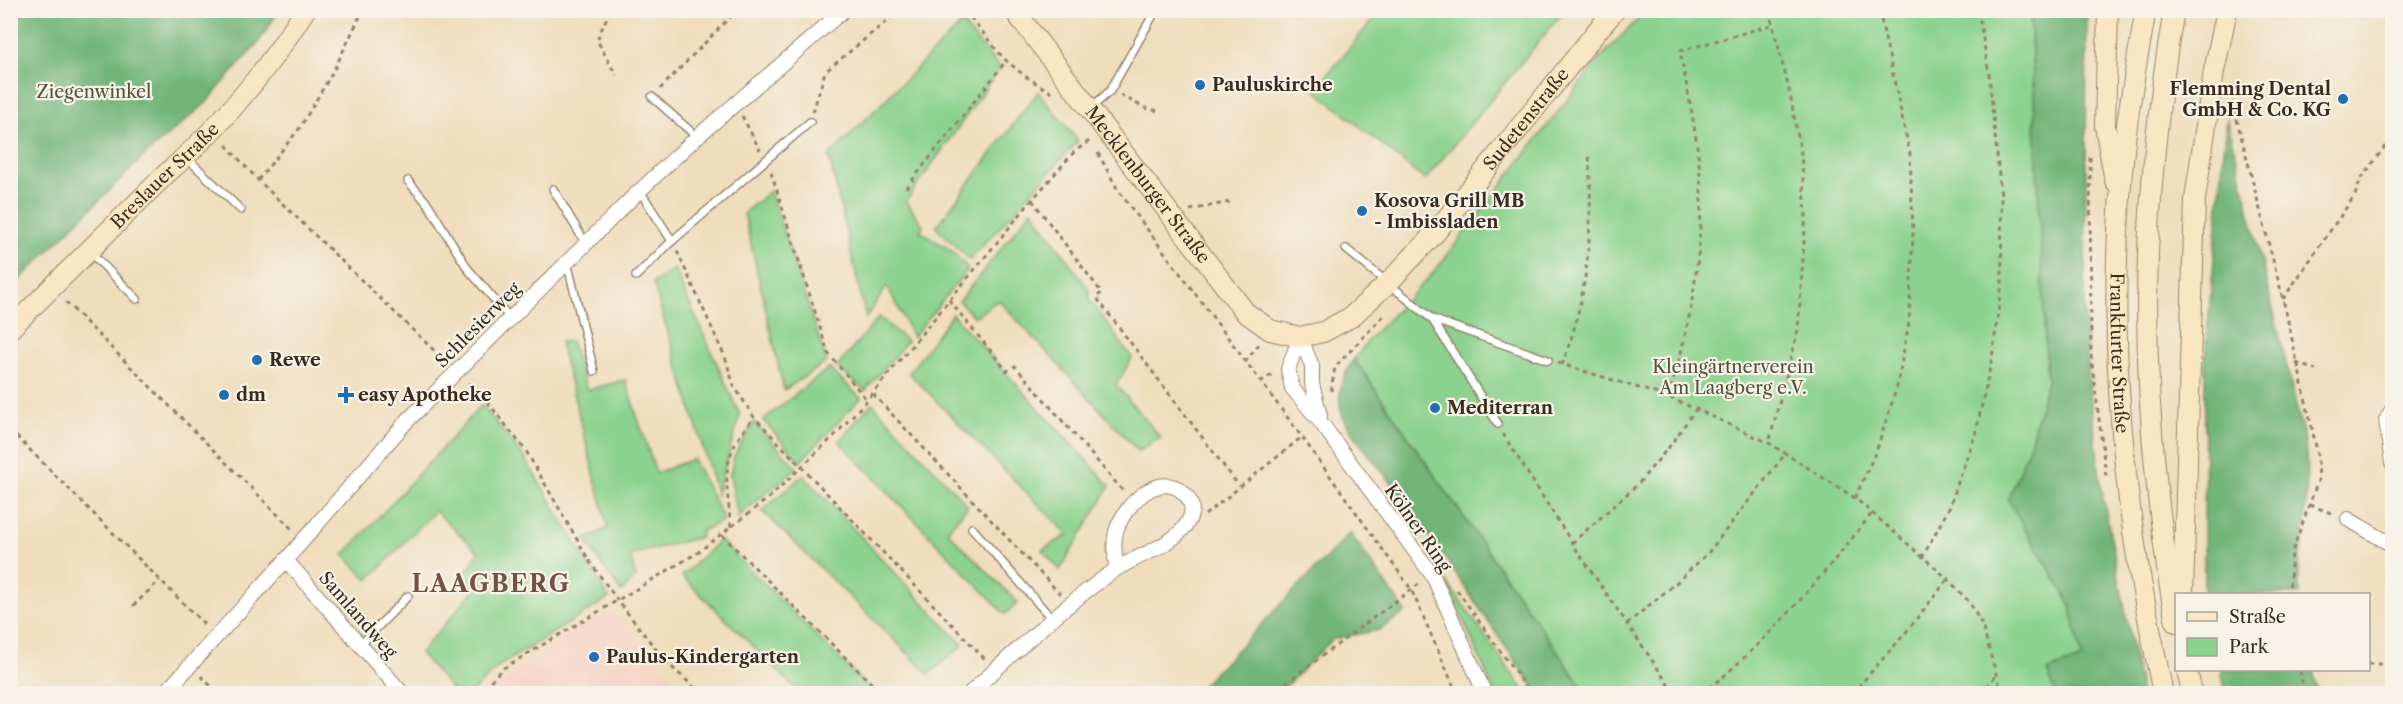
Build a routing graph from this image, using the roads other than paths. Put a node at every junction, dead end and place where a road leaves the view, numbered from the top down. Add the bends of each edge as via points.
1 (305, 10) edge
2 (844, 10) edge
3 (1014, 10) edge
4 (1156, 10) edge
5 (1615, 10) edge
6 (2108, 10) edge
7 (2146, 10) edge
8 (2174, 10) edge
9 (2227, 10) edge
10 (652, 97) road end
11 (1090, 108) junction
12 (810, 122) road end
13 (696, 137) junction
14 (186, 157) junction
15 (408, 181) dead end
16 (553, 189) dead end
17 (640, 191) junction
18 (241, 210) dead end
19 (2120, 212) junction
20 (672, 241) junction
21 (586, 244) junction
22 (1346, 249) dead end
23 (89, 251) junction
24 (567, 262) junction
25 (636, 276) dead end
26 (1389, 282) junction
27 (137, 299) dead end
28 (510, 318) junction
29 (1432, 319) junction
30 (10, 329) edge
31 (1300, 337) junction
32 (1548, 360) road end
33 (594, 371) dead end
34 (2392, 410) edge
35 (1322, 424) junction
36 (1498, 424) road end
37 (2392, 463) edge
38 (2348, 519) road end
39 (972, 528) dead end
40 (2392, 545) edge
41 (286, 560) junction
42 (1116, 569) junction
43 (2183, 593) edge
44 (408, 596) dead end
45 (2175, 616) edge
46 (1052, 619) junction
47 (360, 645) junction
48 (2187, 671) edge
49 (164, 693) edge
50 (403, 693) edge
51 (969, 693) edge
52 (1485, 693) edge
53 (2163, 693) edge
54 (2192, 693) edge

1 - 14 street, Breslauer Straße via 282,48
2 - 13 street, Schlesierweg
3 - 11 street, Mecklenburger Straße
4 - 11 lane via 1110,91
5 - 26 street, Sudetenstraße via 1454,210
6 - 19 street via 2105,126
7 - 19 street, Frankfurter Straße via 2125,142
8 - 45 street, Frankfurter Straße via 2154,145 2145,285 2150,427
9 - 43 street via 2194,199
10 - 13 lane
11 - 31 street, Mecklenburger Straße via 1245,312 1270,330
12 - 20 lane
13 - 17 street, Schlesierweg
14 - 18 lane
14 - 23 street, Breslauer Straße
15 - 28 lane via 428,204 468,269
16 - 21 lane
17 - 20 lane
17 - 21 street, Schlesierweg
19 - 53 street, Frankfurter Straße via 2117,286 2122,425 2132,524
20 - 25 lane
21 - 24 street, Schlesierweg
22 - 26 lane
23 - 27 lane
23 - 30 street, Breslauer Straße
24 - 28 street, Schlesierweg
24 - 33 lane
26 - 29 lane
26 - 31 street, Sudetenstraße via 1351,317 1323,332
28 - 41 street, Schlesierweg via 407,421
29 - 32 lane
29 - 36 lane
31 - 35 street, Kölner Ring via 1312,366 1312,384
31 - 35 street, Kölner Ring via 1288,369 1292,388
34 - 37 street via 2386,420
35 - 52 street, Kölner Ring via 1433,576
38 - 40 street
39 - 46 lane
41 - 47 street, Samlandweg
41 - 49 street, Schlesierweg
42 - 42 street via 1177,535 1187,524 1191,501 1178,488 1155,487 1132,502 1115,537
42 - 46 street
44 - 47 lane
46 - 51 street
47 - 50 street, Samlandweg
48 - 54 street

